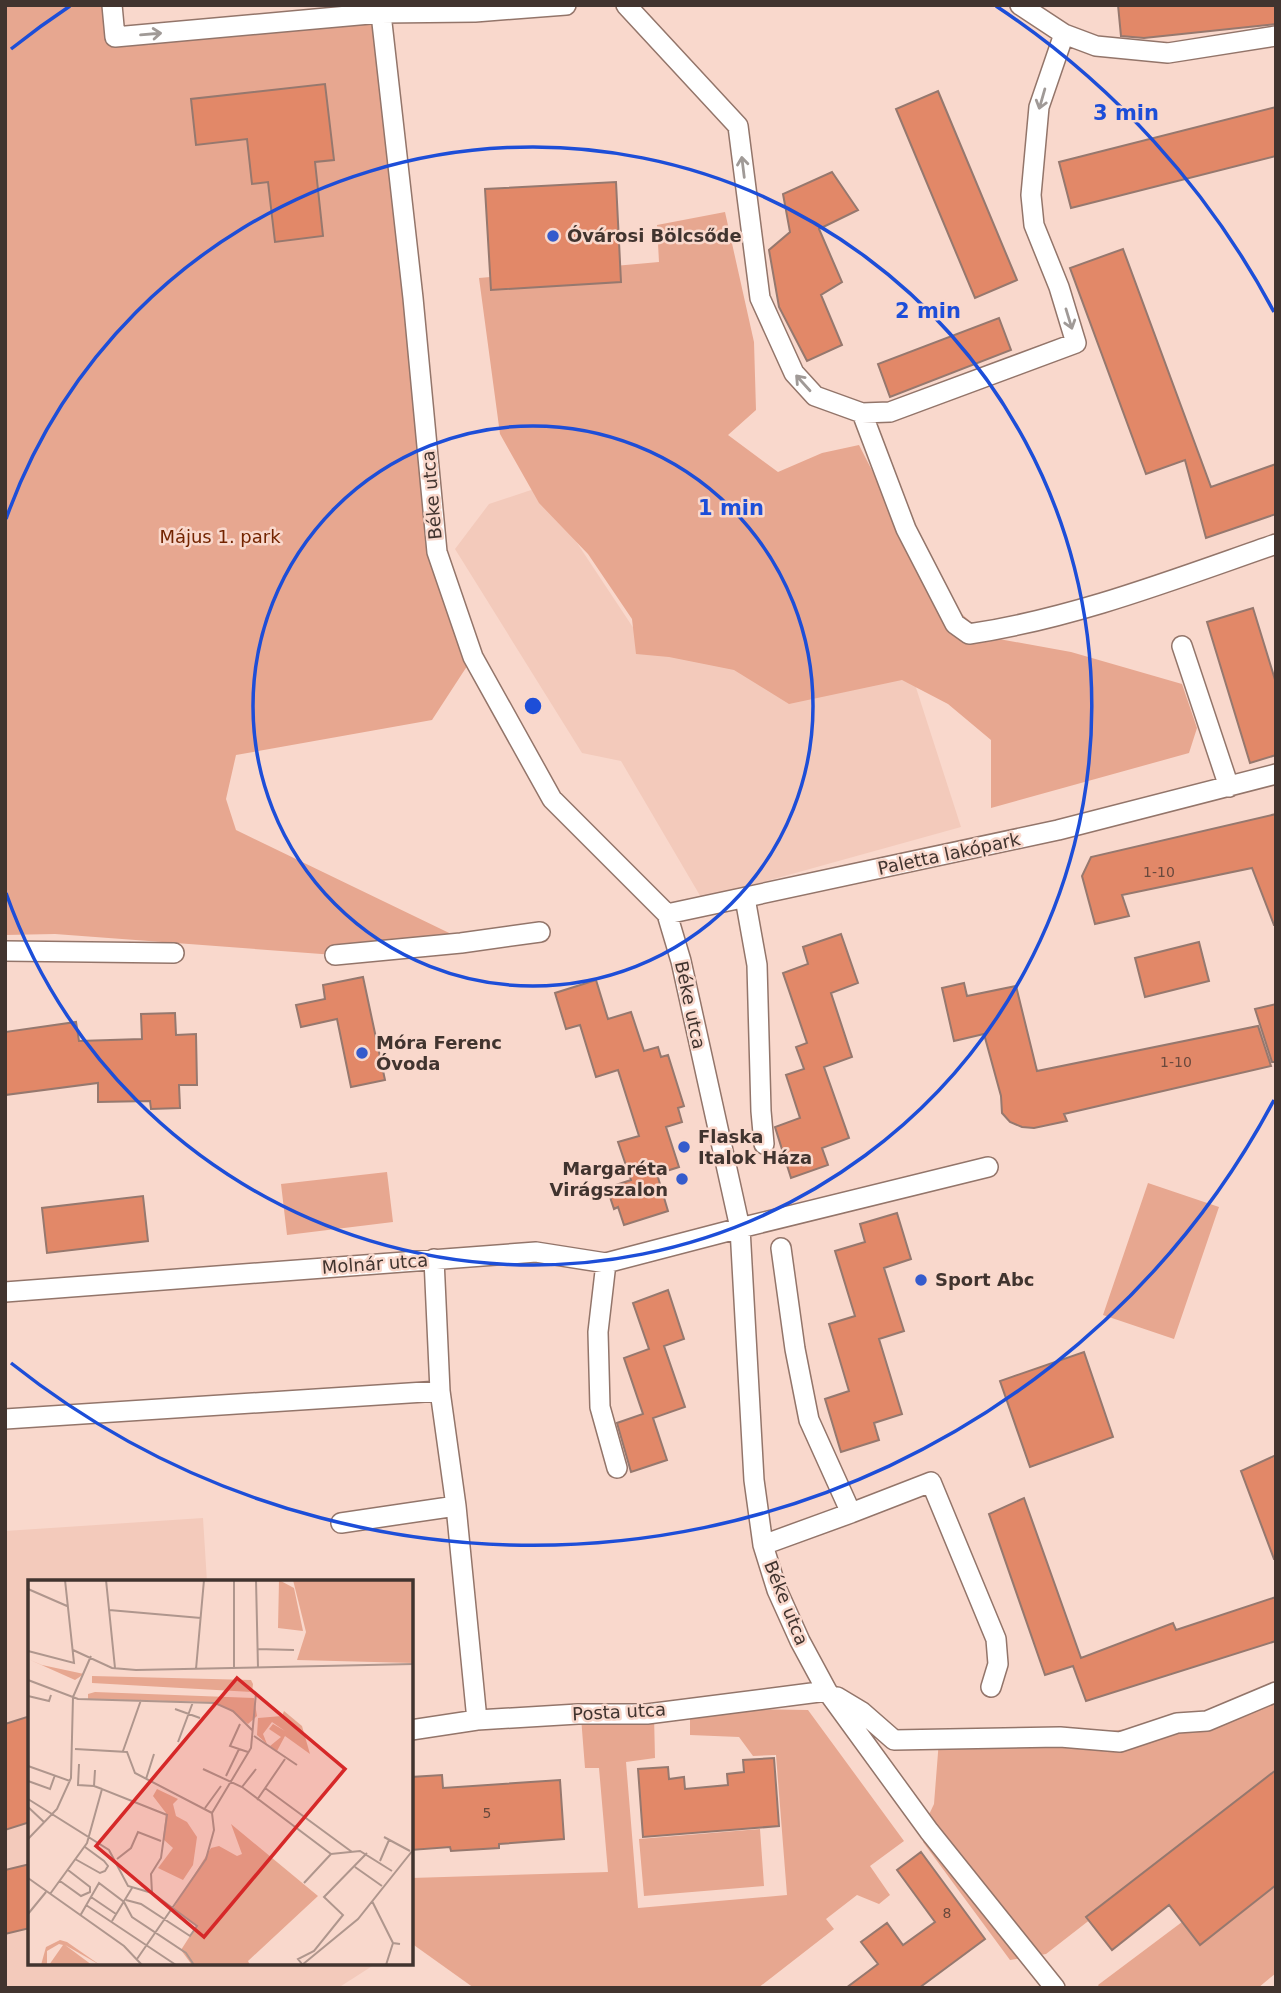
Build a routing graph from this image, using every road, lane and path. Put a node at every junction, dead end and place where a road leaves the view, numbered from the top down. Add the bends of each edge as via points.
1 (112, 5) edge
2 (566, 5) edge
3 (626, 5) edge
4 (1020, 5) edge
5 (381, 9) edge
6 (1064, 34) junction
7 (1276, 36) edge
8 (862, 413) junction
9 (1276, 544) edge
10 (1182, 646) dead end
11 (1276, 774) edge
12 (1229, 787) junction
13 (745, 898) junction
14 (667, 914) junction
15 (540, 932) dead end
16 (5, 951) edge
17 (174, 953) dead end
18 (335, 955) dead end
19 (764, 1144) dead end
20 (988, 1167) dead end
21 (740, 1227) junction
22 (781, 1248) dead end
23 (434, 1259) junction
24 (606, 1263) junction
25 (5, 1292) edge
26 (440, 1391) junction
27 (5, 1419) edge
28 (617, 1468) dead end
29 (456, 1506) junction
30 (851, 1513) junction
31 (341, 1523) dead end
32 (763, 1545) junction
33 (991, 1687) dead end
34 (827, 1690) junction
35 (1276, 1692) edge
36 (477, 1720) junction
37 (413, 1730) edge
38 (1055, 1988) edge

1 -> 5 street via 115,37
2 - 5 street via 475,12
8 -> 3 street via 815,396 794,373 760,298 738,126
4 - 6 street
5 - 14 street, Béke utca via 437,552 473,657 552,799
6 - 7 street via 1096,46 1168,53
6 -> 8 street via 1039,107 1031,195 1034,225 1076,343 890,412
8 - 9 street via 906,529 955,624 969,634 1062,615
10 - 12 street
11 - 12 street, Paletta lakópark
12 - 13 street, Paletta lakópark via 1058,830
13 - 14 street, Paletta lakópark
13 - 19 street via 757,965
14 - 21 street, Béke utca
15 - 18 street
16 - 17 street
20 - 21 street, Molnár utca
21 - 24 street, Molnár utca
21 - 32 street, Béke utca via 754,1480
22 - 30 street via 809,1420
23 - 24 street, Molnár utca via 536,1252
23 - 25 street, Molnár utca
23 - 26 street
24 - 28 street via 597,1332 600,1406
26 - 27 street
26 - 29 street
29 - 31 street
29 - 36 street
30 - 32 street
30 - 33 street via 931,1482 996,1639 998,1664
32 - 34 street, Béke utca via 777,1590
34 - 35 street via 894,1740 1060,1737 1121,1742 1177,1723 1207,1721
34 - 36 street, Posta utca via 647,1714
34 - 38 street, Béke utca via 929,1830
36 - 37 street, Posta utca

